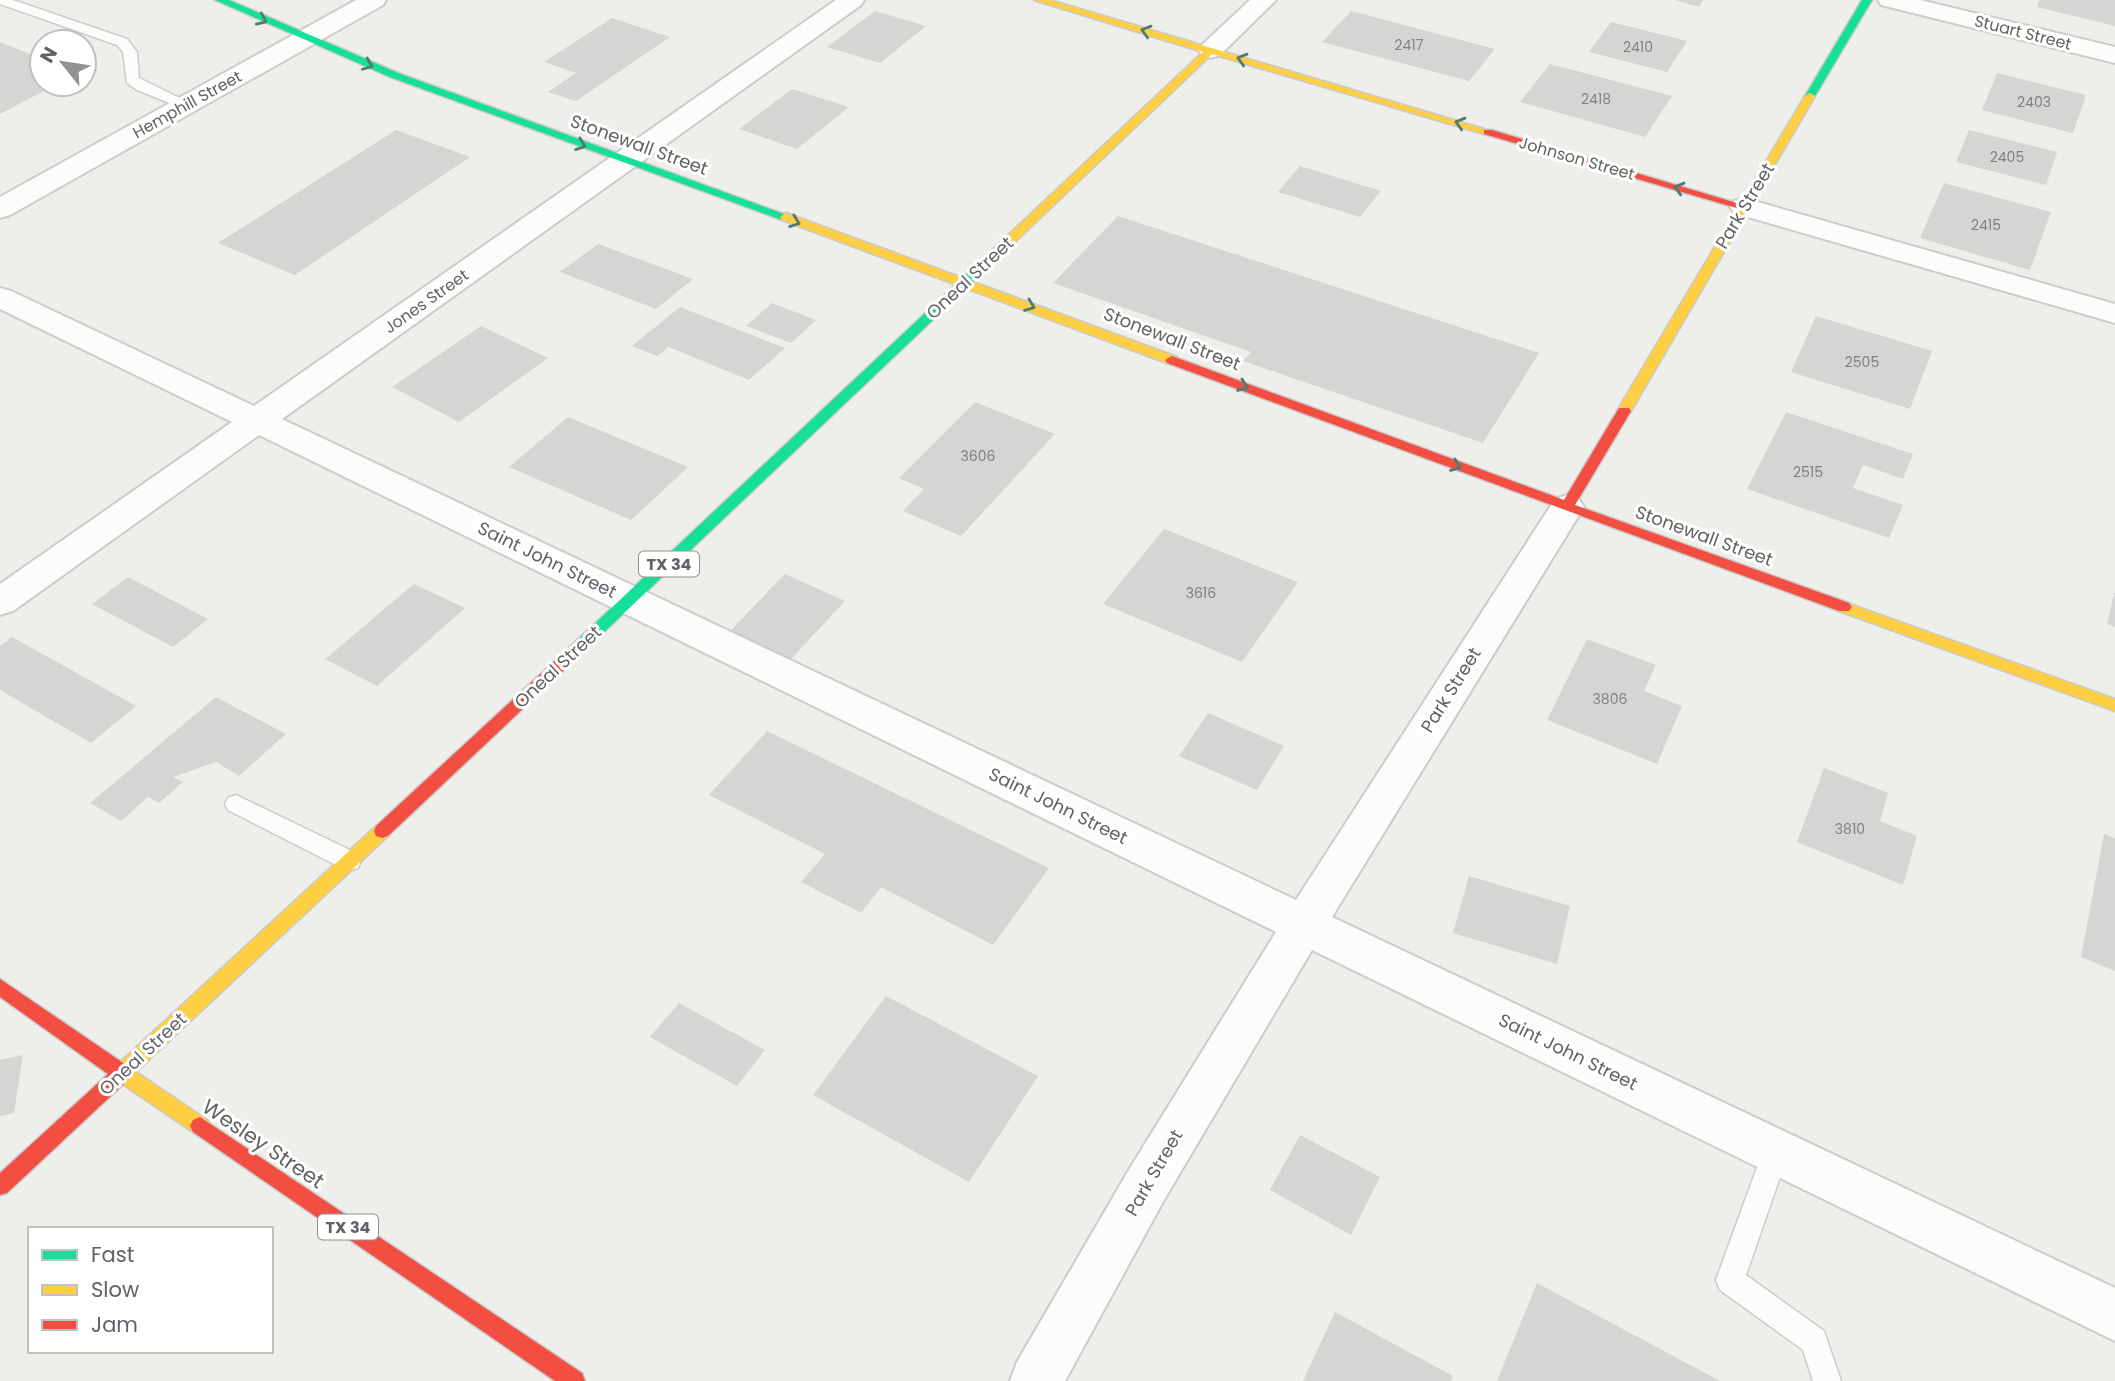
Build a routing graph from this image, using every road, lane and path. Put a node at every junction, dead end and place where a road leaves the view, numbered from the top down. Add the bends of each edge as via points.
1 (0, 0) edge
2 (220, 0) edge
3 (374, 0) edge
4 (852, 0) edge
5 (1040, 0) edge
6 (1264, 0) edge
7 (1867, 0) edge
8 (1890, 0) edge
9 (305, 38) junction
10 (1211, 50) junction
11 (2115, 55) edge
12 (187, 104) junction
13 (625, 161) junction
14 (1744, 207) junction
15 (0, 209) edge
16 (966, 283) junction
17 (0, 297) edge
18 (2115, 314) edge
19 (256, 420) junction
20 (1567, 507) junction
21 (630, 600) junction
22 (0, 602) edge
23 (2115, 705) edge
24 (236, 804) dead end
25 (350, 861) junction
26 (1304, 924) junction
27 (0, 987) edge
28 (122, 1073) junction
29 (1776, 1151) junction
30 (0, 1186) edge
31 (2115, 1315) edge
32 (574, 1381) edge
33 (1036, 1381) edge
34 (1827, 1381) edge

1 - 12 lane via 122,42 130,52 132,80
2 -> 9 main road, Stonewall Street
3 - 9 street, Hemphill Street
4 - 13 street, Jones Street
10 -> 5 main road, Johnson Street
6 - 10 street, Oneal Street
7 - 14 main road, Park Street
8 - 11 street, Stuart Street
9 - 12 street, Hemphill Street
9 -> 13 main road, Stonewall Street
14 -> 10 main road, Johnson Street
10 - 16 main road, Oneal Street / TX 34
12 - 15 street, Hemphill Street
13 -> 16 main road, Stonewall Street
13 - 19 street, Jones Street
14 - 18 street, Johnson Street
14 - 20 main road, Park Street
16 -> 20 main road, Stonewall Street
16 - 21 main road, Oneal Street / TX 34
17 - 19 street, Saint John Street
19 - 21 street, Saint John Street
19 - 22 street, Jones Street
20 - 23 main road, Stonewall Street
20 - 26 street, Park Street
21 - 25 main road, Oneal Street / TX 34
21 - 26 street, Saint John Street
24 - 25 lane
25 - 28 main road, Oneal Street / TX 34
26 - 29 street, Saint John Street
26 - 33 street, Park Street via 1147,1184
27 - 28 main road, Wesley Street
28 - 30 main road, Oneal Street
28 - 32 main road, Wesley Street / TX 34
29 - 31 street, Saint John Street
29 - 34 lane via 1730,1280 1814,1341

